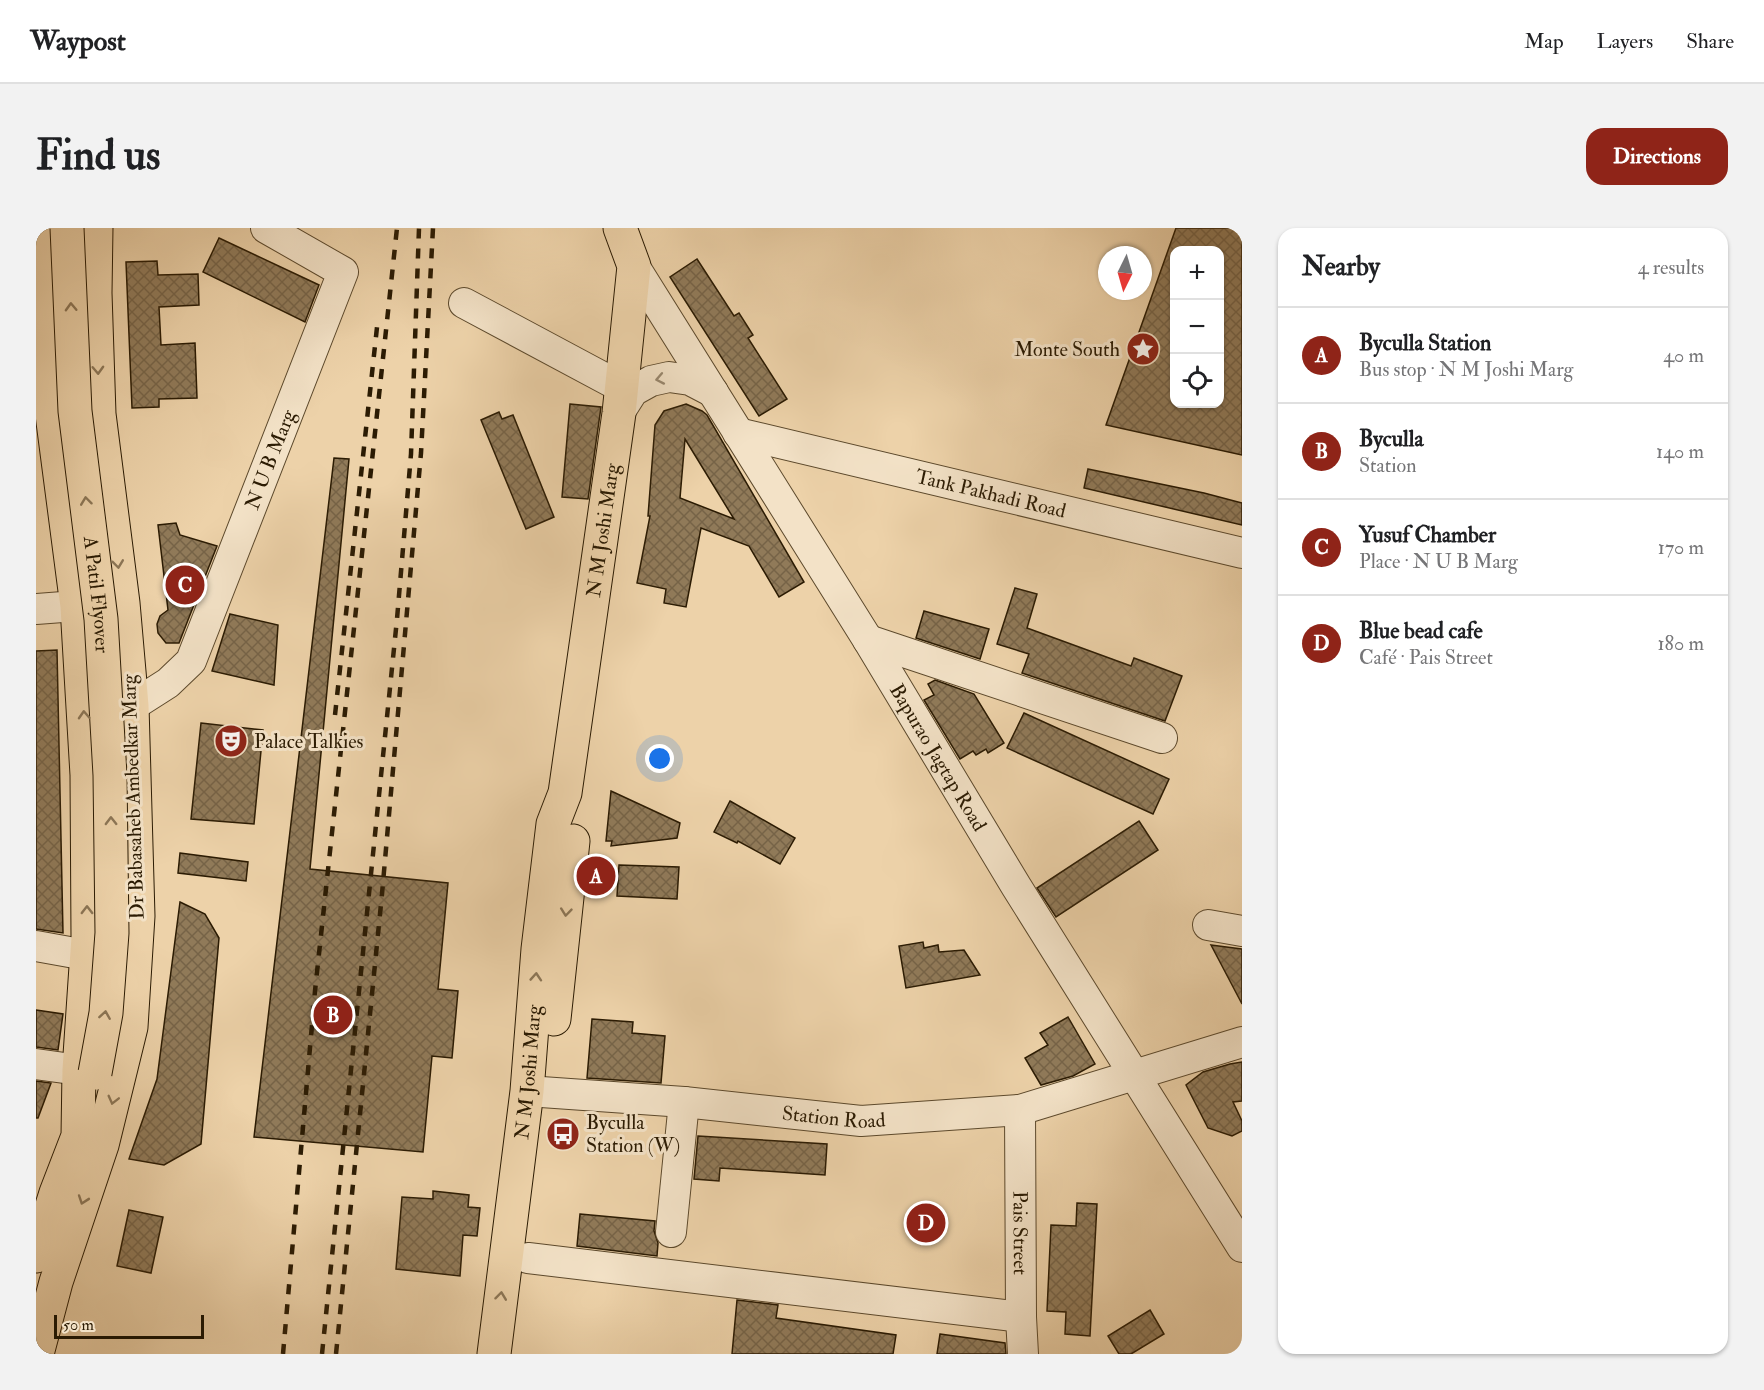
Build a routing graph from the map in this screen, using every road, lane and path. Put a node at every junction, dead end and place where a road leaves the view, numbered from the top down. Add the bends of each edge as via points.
1 (43, 228) edge
2 (67, 228) edge
3 (96, 228) edge
4 (266, 228) edge
5 (600, 228) edge
6 (620, 228) edge
7 (634, 266) junction
8 (40, 284) edge
9 (464, 303) dead end
10 (712, 392) junction
11 (620, 400) junction
12 (738, 433) junction
13 (1242, 553) edge
14 (123, 603) junction
15 (77, 606) junction
16 (36, 609) edge
17 (868, 640) junction
18 (132, 706) junction
19 (1162, 738) dead end
20 (1208, 926) dead end
21 (1242, 931) edge
22 (36, 946) edge
23 (86, 955) junction
24 (1242, 1042) edge
25 (36, 1064) edge
26 (87, 1072) junction
27 (1135, 1073) junction
28 (537, 1091) junction
29 (684, 1102) junction
30 (1020, 1110) junction
31 (671, 1232) dead end
32 (1242, 1247) edge
33 (36, 1256) edge
34 (528, 1258) junction
35 (1021, 1317) junction
36 (37, 1354) edge
37 (494, 1354) edge
38 (516, 1354) edge
39 (1023, 1354) edge

1 - 8 main road
26 -> 2 main road, A Patil Flyover, bridge via 106,1014 111,945 110,775 100,619 75,411
3 -> 14 main road, Dr Babasaheb Ambedkar Marg via 99,414
4 - 18 street, N U B Marg via 343,272 191,661 168,683
5 - 7 main road
6 - 7 main road, N M Joshi Marg
7 - 10 street, Bapurao Jagtap Road
7 - 11 main road, N M Joshi Marg
8 - 15 main road
9 - 11 street
10 -> 11 street via 690,380 669,377 651,381
10 - 12 street, Bapurao Jagtap Road
11 - 28 main road, N M Joshi Marg via 565,793 575,824
12 - 13 street, Tank Pakhadi Road
12 - 17 street, Bapurao Jagtap Road
14 - 15 street
14 - 18 main road, Dr Babasaheb Ambedkar Marg
15 - 16 street
23 -> 15 main road via 87,775
17 - 19 street
17 - 27 street, Bapurao Jagtap Road via 1016,886
18 -> 36 main road, Dr Babasaheb Ambedkar Marg via 138,916 131,1027 102,1145 56,1282
20 - 21 street
22 - 23 street
23 - 26 main road
24 - 27 street, Station Road
25 - 26 street
26 - 33 main road, A Patil Flyover via 78,1136
27 - 30 street, Station Road
27 - 32 street, Bapurao Jagtap Road
28 - 29 street, Station Road
28 - 34 main road, N M Joshi Marg
37 -> 28 main road, N M Joshi Marg
29 - 30 street, Station Road via 861,1121
29 - 31 street
30 - 35 street, Pais Street
34 - 35 street
34 - 38 main road, N M Joshi Marg
35 - 39 street, Pais Street

